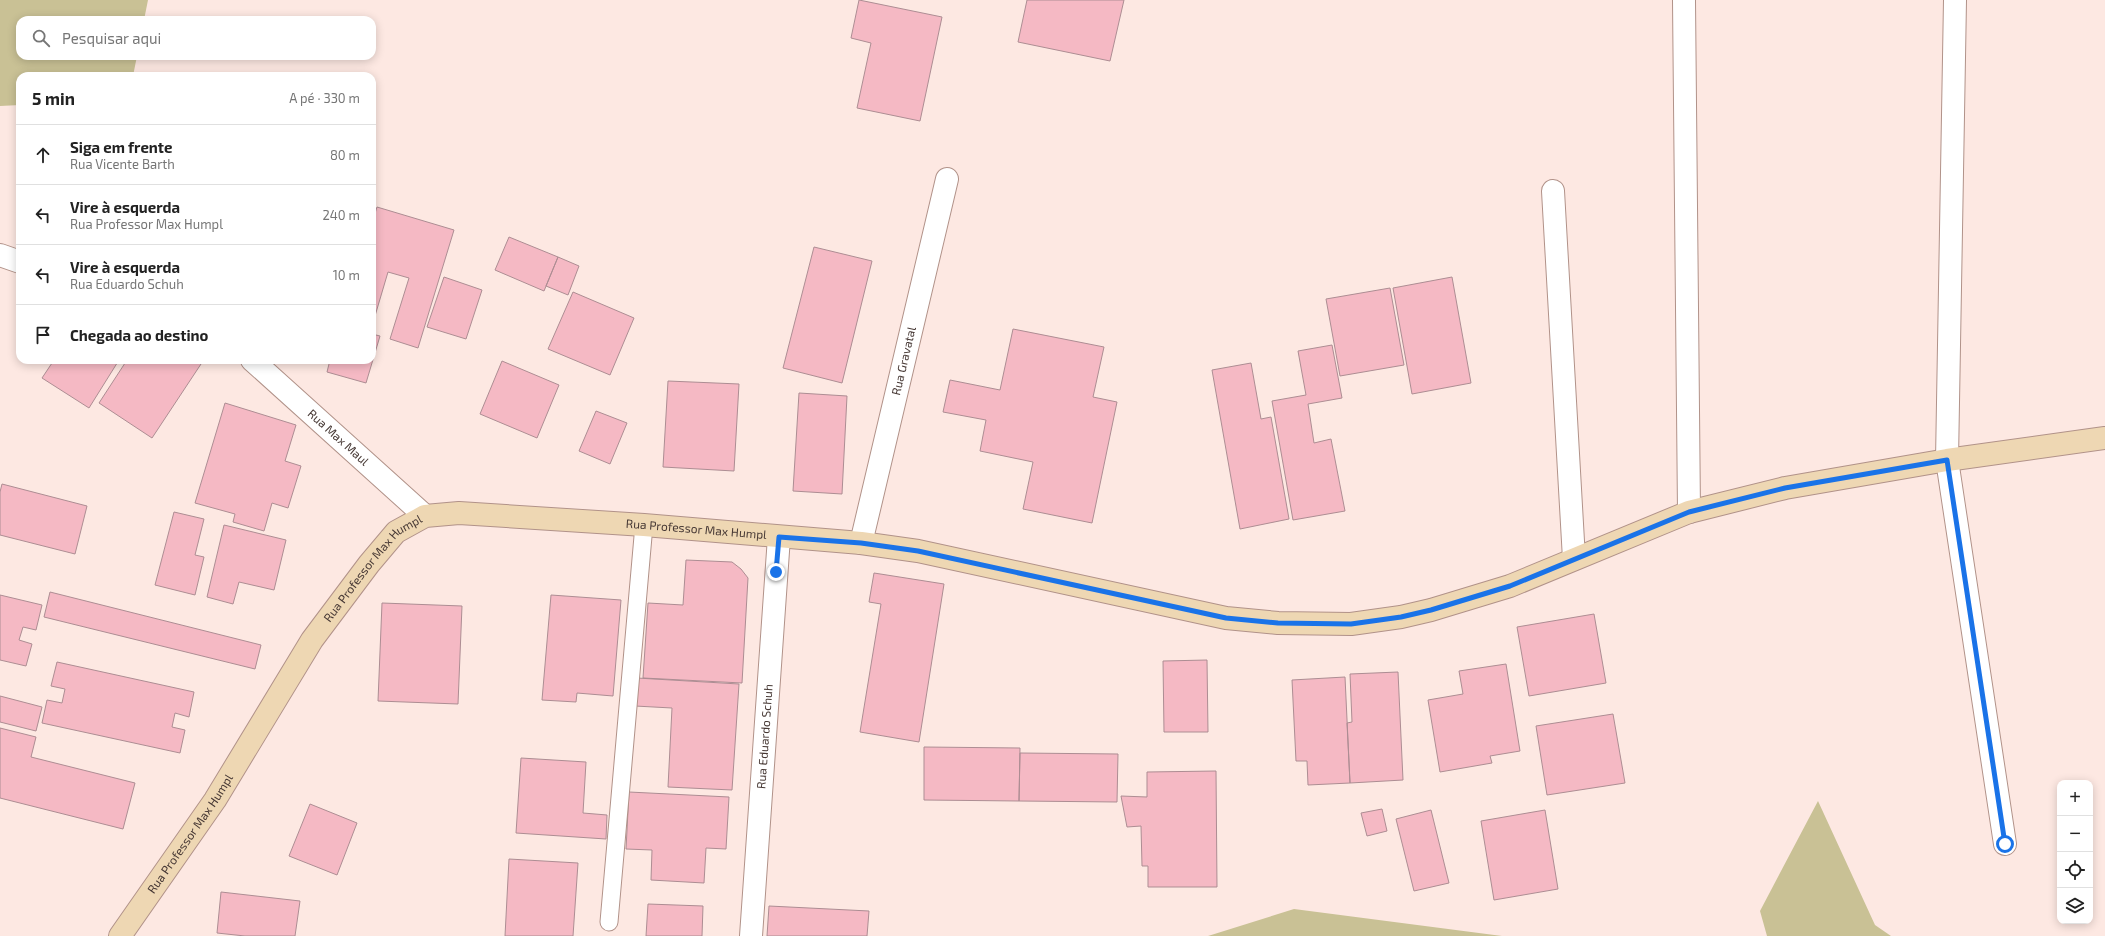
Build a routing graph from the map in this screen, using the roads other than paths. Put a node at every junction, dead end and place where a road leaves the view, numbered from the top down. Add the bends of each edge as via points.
1 (1956, 0) edge
2 (1684, 1) dead end
3 (947, 180) dead end
4 (1553, 191) dead end
5 (0, 255) edge
6 (16, 261) edge
7 (259, 364) edge
8 (2105, 438) edge
9 (1947, 460) junction
10 (1689, 512) junction
11 (425, 516) junction
12 (644, 525) junction
13 (779, 537) junction
14 (861, 543) junction
15 (1574, 559) junction
16 (2005, 844) dead end
17 (609, 922) dead end
18 (120, 936) edge
19 (751, 936) edge

1 - 9 street
2 - 10 street
3 - 14 street, Rua Gravatal
4 - 15 street
5 - 6 street
7 - 11 street, Rua Max Maul
8 - 9 street, Rua Professor Max Humpl
9 - 10 street, Rua Professor Max Humpl via 1785,488
9 - 16 street
10 - 15 street, Rua Professor Max Humpl
11 - 12 street, Rua Professor Max Humpl via 459,513
11 - 18 street, Rua Professor Max Humpl via 396,532 312,640 215,800
12 - 13 street, Rua Professor Max Humpl
12 - 17 lane
13 - 14 street, Rua Professor Max Humpl
13 - 19 street, Rua Eduardo Schuh
14 - 15 street, Rua Professor Max Humpl via 918,551 1226,618 1278,623 1351,624 1401,617 1510,586

